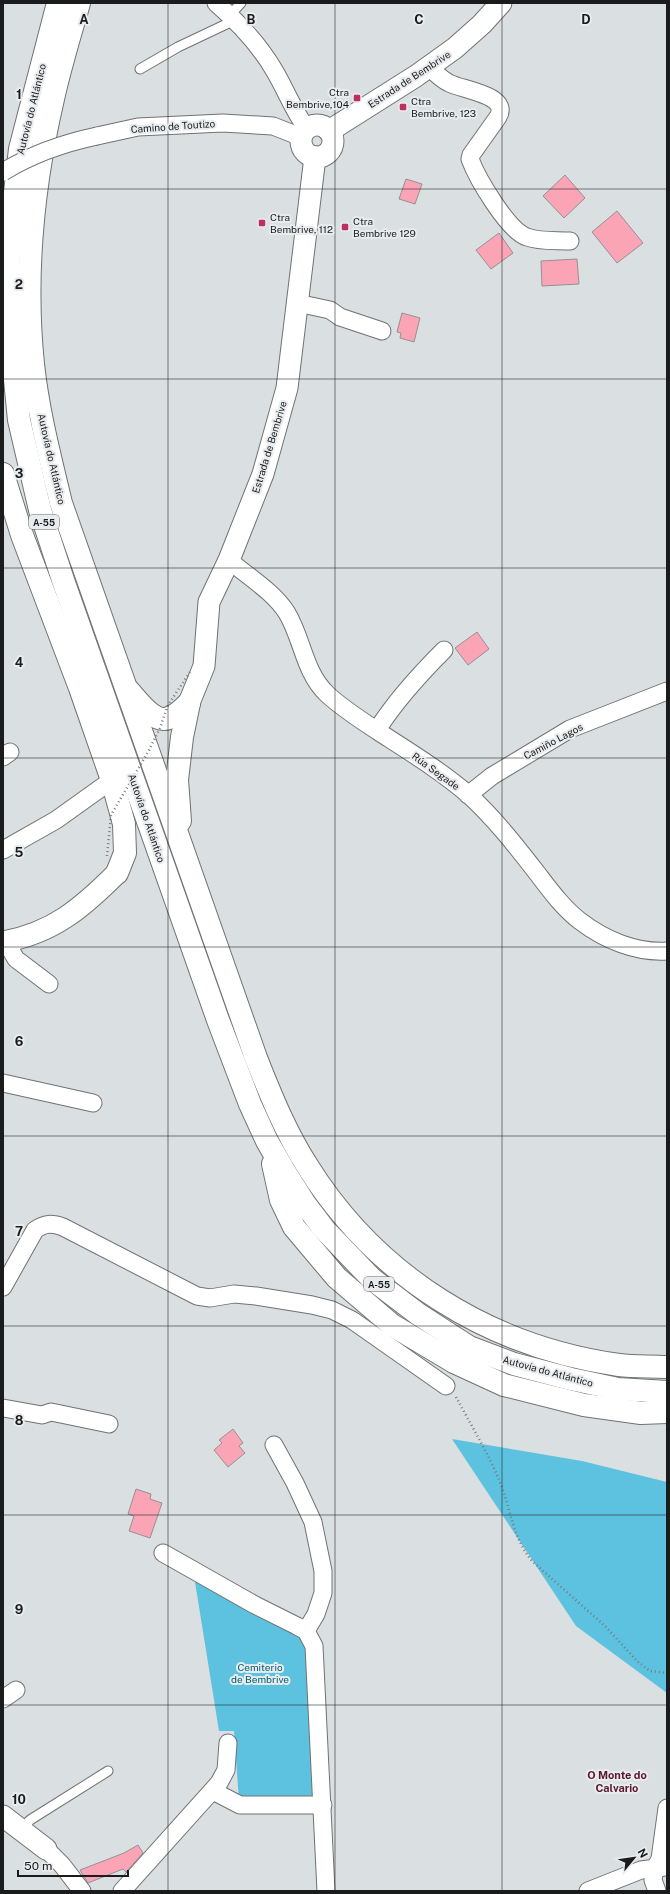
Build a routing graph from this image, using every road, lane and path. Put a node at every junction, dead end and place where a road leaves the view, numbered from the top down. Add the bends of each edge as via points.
1 (58, 3) edge
2 (79, 3) edge
3 (216, 3) edge
4 (501, 3) edge
5 (235, 13) edge
6 (429, 67) junction
7 (140, 69) dead end
8 (329, 131) junction
9 (304, 133) junction
10 (315, 157) junction
11 (3, 172) edge
12 (7, 235) edge
13 (570, 241) dead end
14 (297, 303) junction
15 (382, 331) dead end
16 (3, 474) edge
17 (229, 560) junction
18 (444, 650) dead end
19 (190, 672) dead end
20 (124, 684) junction
21 (667, 691) edge
22 (189, 703) junction
23 (377, 730) junction
24 (112, 780) junction
25 (468, 795) junction
26 (3, 850) edge
27 (182, 850) junction
28 (112, 865) junction
29 (4, 942) edge
30 (667, 951) edge
31 (49, 984) dead end
32 (3, 1083) edge
33 (93, 1103) dead end
34 (267, 1141) junction
35 (3, 1287) edge
36 (667, 1367) edge
37 (446, 1386) joint
38 (667, 1392) edge
39 (3, 1408) edge
40 (667, 1412) edge
41 (109, 1424) dead end
42 (274, 1445) dead end
43 (163, 1553) dead end
44 (306, 1631) junction
45 (667, 1673) edge
46 (228, 1743) dead end
47 (108, 1771) dead end
48 (213, 1791) junction
49 (323, 1805) junction
50 (667, 1808) edge
51 (3, 1816) edge
52 (22, 1829) junction
53 (46, 1849) joint
54 (661, 1868) edge
55 (82, 1891) edge
56 (122, 1891) edge
57 (326, 1891) edge
58 (588, 1891) edge
59 (657, 1891) edge

1 - 12 highway, Autovía do Atlántico / A-55 via 20,149
2 - 20 highway, Autovía do Atlántico / A-55 via 53,98 42,151 32,229 30,299 33,364 42,419 61,503
3 - 5 street
4 - 6 street, Estrada de Bembrive via 455,48
5 - 7 lane
5 - 9 street via 274,70
6 - 8 street, Estrada de Bembrive
6 - 13 street via 449,83 492,98 500,106 501,111 470,159 484,190 491,199 518,232 527,237
8 - 9 street via 321,125 311,126
8 - 10 street via 333,141 329,151
9 - 10 street via 304,150
9 - 11 street, Camino de Toutizo, bridge via 274,126 223,123 138,128 73,141 46,150
10 - 14 street, Estrada de Bembrive
12 - 34 highway, Autovía do Atlántico / A-55 via 11,360 18,420 40,510 215,1013
14 - 15 street via 330,310 340,317
14 - 17 street, Estrada de Bembrive via 287,388 276,431 263,474
16 - 24 highway via 22,535
17 - 22 street, Estrada de Bembrive via 209,602 204,666
17 - 23 street, Rúa Segade via 270,593 286,612 296,632 305,661 326,694
18 - 23 street via 413,681
19 - 28 path, bridge via 168,705 148,752 111,815
20 - 22 highway via 141,705 161,719 168,719 177,714
20 - 27 highway, Autovía do Atlántico / A-55
21 - 25 street, Camiño Lagos via 570,729 492,776
22 - 27 highway via 179,754 177,780
23 - 25 street, Rúa Segade via 435,768
24 - 26 street via 56,820
24 - 28 highway via 124,824 125,853
25 - 30 street, Rúa Segade via 506,833 560,902 580,921 625,946 650,952
27 - 36 highway, Autovía do Atlántico / A-55 via 270,1095 308,1167 335,1206 361,1236 389,1263 432,1296 479,1323 521,1342 620,1365
28 - 29 street via 90,899 65,918 37,933
29 - 31 street via 16,959
32 - 33 street
34 - 38 highway, Autovía do Atlántico / A-55 via 305,1204 348,1255 396,1298 469,1347 514,1364 571,1379 618,1389
34 - 40 highway via 282,1200 294,1227 336,1278 392,1324 454,1362 504,1385 584,1405 641,1413
35 - 37 street via 36,1230 42,1225 52,1224 63,1227 197,1296 256,1296 332,1310 352,1320
37 - 45 path via 457,1398 500,1482 516,1537 523,1551 606,1627 636,1661 650,1671
39 - 41 street via 42,1415 51,1412
42 - 44 street via 304,1501 312,1522 323,1571 323,1593 316,1614
43 - 44 street
44 - 49 street via 314,1646
46 - 48 street via 226,1770
47 - 52 lane via 30,1820
48 - 49 street via 240,1805
48 - 56 street
49 - 57 street
50 - 54 street
51 - 52 street
52 - 53 street
53 - 55 street
54 - 58 street via 641,1870
54 - 59 street via 653,1880

